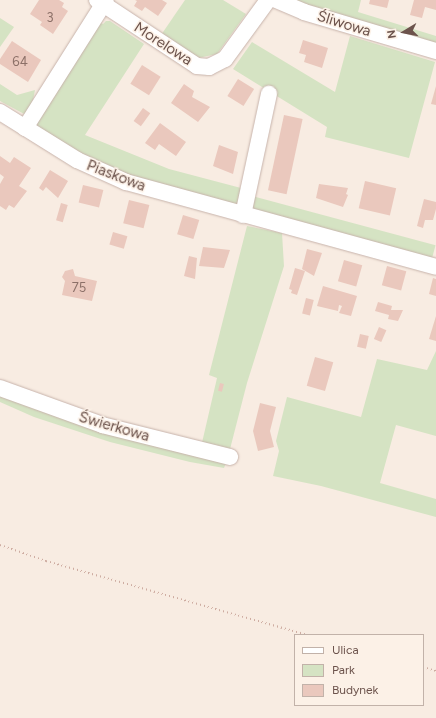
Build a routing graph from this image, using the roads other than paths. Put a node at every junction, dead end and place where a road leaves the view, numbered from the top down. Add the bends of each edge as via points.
1 (268, 0) edge
2 (276, 0) edge
3 (102, 1) edge
4 (436, 51) edge
5 (269, 94) dead end
6 (0, 112) edge
7 (25, 128) junction
8 (244, 215) junction
9 (436, 267) edge
10 (0, 388) edge
11 (230, 457) dead end

1 - 3 street, Morelowa via 225,60 209,67 197,66
2 - 4 street, Śliwowa via 304,12
3 - 7 street, Morelowa
5 - 8 street
6 - 7 street, Piaskowa
7 - 8 street, Piaskowa via 77,160 126,182
8 - 9 street, Piaskowa
10 - 11 street, Świerkowa via 102,425

